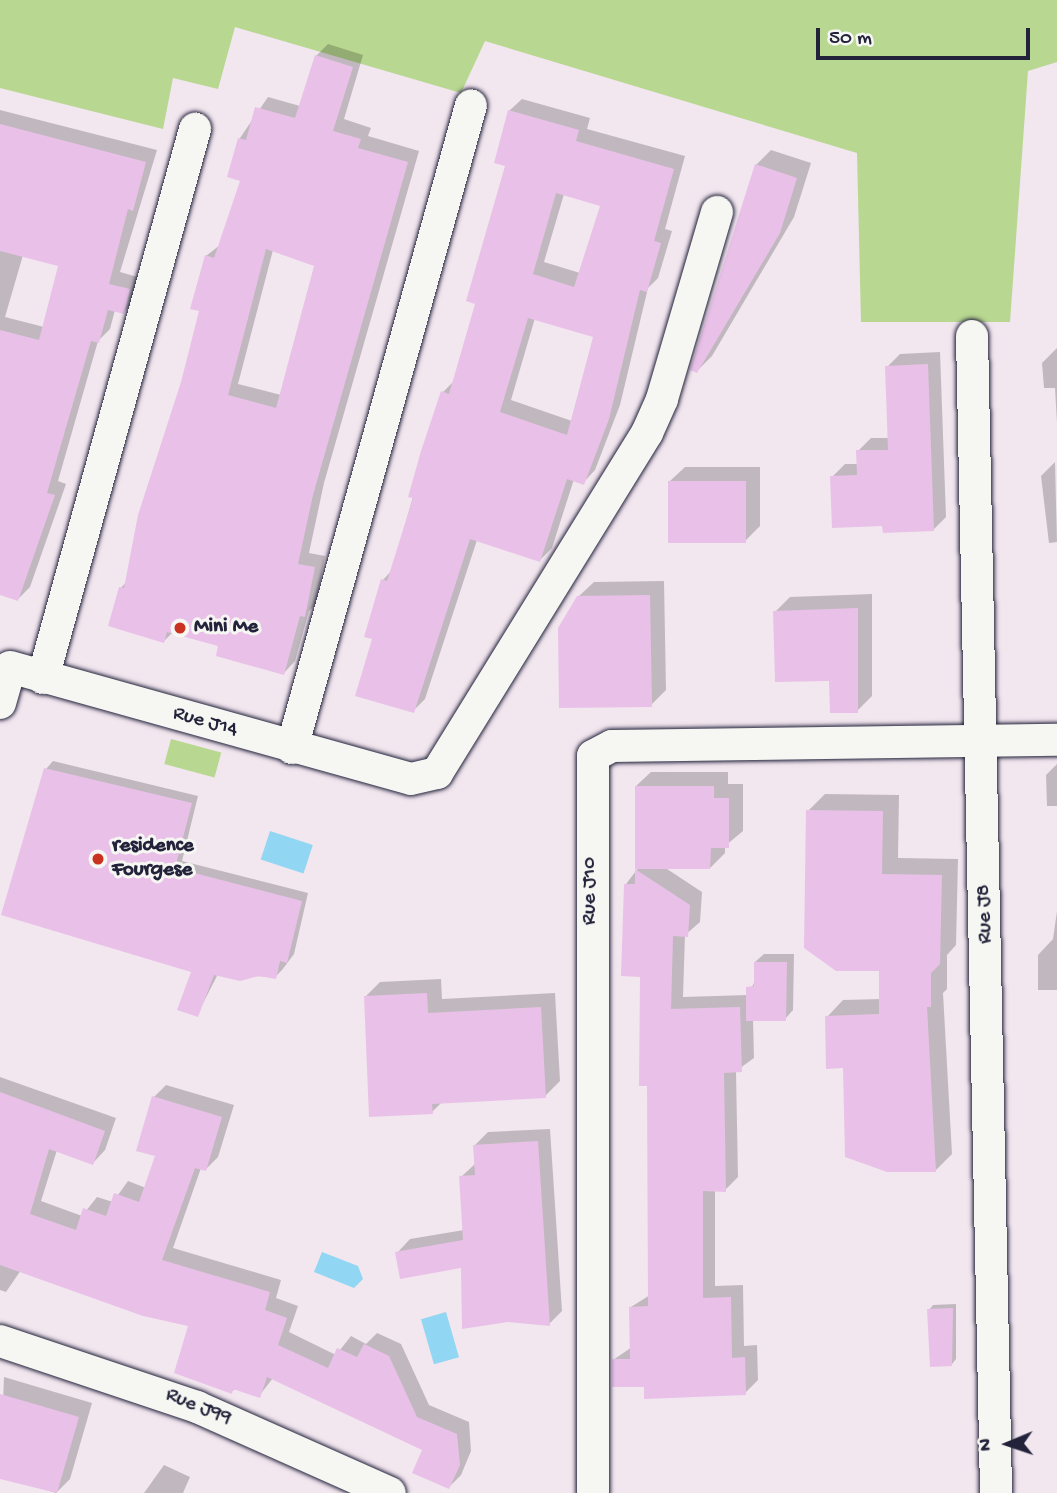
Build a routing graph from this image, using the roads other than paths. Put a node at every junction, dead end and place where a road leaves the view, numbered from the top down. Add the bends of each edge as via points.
1 (471, 105) dead end
2 (195, 129) dead end
3 (717, 212) dead end
4 (972, 335) dead end
5 (5, 666) edge
6 (43, 678) junction
7 (0, 704) edge
8 (981, 740) junction
9 (1057, 740) edge
10 (292, 748) junction
11 (0, 1341) edge
12 (390, 1493) edge
13 (593, 1493) edge
14 (996, 1493) edge

1 - 10 street
2 - 6 street
3 - 10 street, Rue J14 via 662,399 647,433 437,773 411,779
4 - 8 street, Rue J8
5 - 6 street, Rue J14
5 - 7 street, Rue J14
6 - 10 street, Rue J14
8 - 9 street, Rue J10
8 - 13 street, Rue J10 via 611,746 593,756
8 - 14 street, Rue J8
11 - 12 street, Rue J99 via 197,1407

